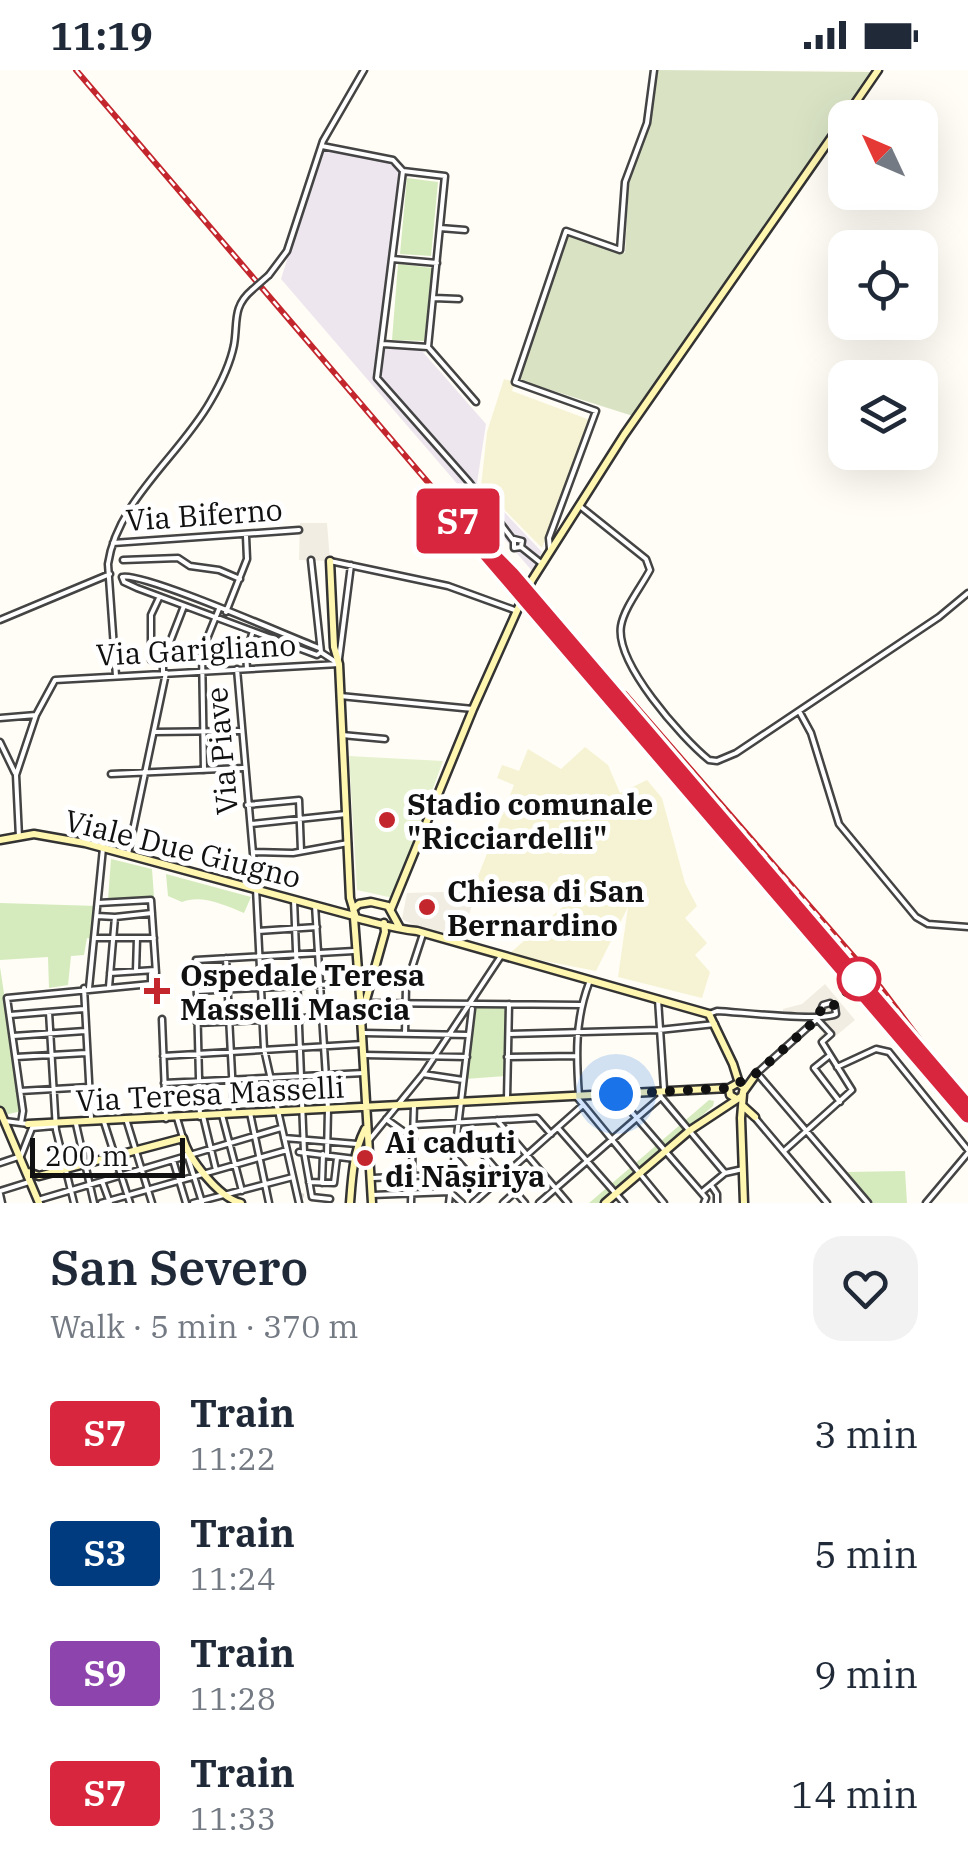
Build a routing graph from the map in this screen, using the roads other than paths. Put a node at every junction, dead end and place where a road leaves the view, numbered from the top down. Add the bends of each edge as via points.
1 (364, 70) edge
2 (654, 70) edge
3 (878, 70) edge
4 (857, 100) edge
5 (828, 142) edge
6 (322, 146) junction
7 (403, 171) junction
8 (440, 228) junction
9 (465, 230) dead end
10 (392, 260) junction
11 (437, 263) junction
12 (434, 298) junction
13 (459, 299) dead end
14 (382, 344) junction
15 (428, 346) junction
16 (476, 402) dead end
17 (577, 504) junction
18 (299, 530) dead end
19 (246, 534) junction
20 (112, 543) junction
21 (550, 549) junction
22 (123, 560) dead end
23 (310, 560) dead end
24 (330, 561) joint
25 (542, 563) junction
26 (351, 566) junction
27 (110, 574) junction
28 (122, 577) junction
29 (240, 579) junction
30 (968, 593) edge
31 (160, 597) junction
32 (184, 606) junction
33 (518, 608) junction
34 (219, 609) junction
35 (226, 612) junction
36 (215, 618) junction
37 (0, 620) edge
38 (252, 633) junction
39 (320, 650) junction
40 (163, 660) junction
41 (339, 664) junction
42 (248, 669) junction
43 (237, 670) junction
44 (201, 671) junction
45 (164, 674) junction
46 (116, 676) junction
47 (340, 696) junction
48 (472, 710) junction
49 (799, 711) junction
50 (36, 715) junction
51 (0, 718) edge
52 (202, 731) junction
53 (241, 731) junction
54 (154, 732) junction
55 (342, 735) junction
56 (385, 739) dead end
57 (0, 742) edge
58 (243, 768) junction
59 (204, 770) junction
60 (146, 772) junction
61 (110, 774) dead end
62 (16, 775) junction
63 (247, 805) junction
64 (346, 814) junction
65 (300, 819) junction
66 (249, 824) junction
67 (19, 836) junction
68 (0, 840) edge
69 (348, 843) junction
70 (103, 848) junction
71 (252, 852) junction
72 (301, 852) junction
73 (128, 854) junction
74 (256, 888) junction
75 (396, 897) junction
76 (294, 898) junction
77 (98, 903) junction
78 (315, 904) junction
79 (383, 904) junction
80 (355, 911) junction
81 (392, 912) junction
82 (152, 913) junction
83 (97, 916) junction
84 (115, 916) junction
85 (385, 923) junction
86 (317, 926) junction
87 (296, 927) junction
88 (968, 928) edge
89 (400, 930) junction
90 (258, 931) junction
91 (424, 934) junction
92 (95, 938) junction
93 (113, 938) junction
94 (137, 938) junction
95 (154, 938) junction
96 (354, 951) junction
97 (319, 952) junction
98 (297, 953) junction
99 (259, 956) junction
100 (501, 956) junction
101 (226, 958) junction
102 (156, 970) junction
103 (136, 972) junction
104 (110, 973) junction
105 (590, 979) junction
106 (357, 983) junction
107 (321, 984) junction
108 (298, 986) junction
109 (109, 987) junction
110 (87, 988) junction
111 (260, 988) junction
112 (227, 990) junction
113 (196, 992) junction
114 (658, 999) junction
115 (364, 1004) junction
116 (405, 1004) junction
117 (472, 1004) junction
118 (509, 1004) junction
119 (581, 1005) junction
120 (84, 1009) junction
121 (49, 1012) junction
122 (709, 1014) junction
123 (10, 1015) junction
124 (362, 1015) junction
125 (322, 1017) junction
126 (299, 1018) junction
127 (162, 1019) dead end
128 (817, 1019) junction
129 (262, 1020) junction
130 (230, 1022) junction
131 (196, 1023) junction
132 (715, 1024) junction
133 (659, 1030) junction
134 (85, 1031) junction
135 (51, 1033) junction
136 (362, 1033) junction
137 (577, 1033) junction
138 (405, 1034) junction
139 (509, 1034) junction
140 (450, 1035) junction
141 (469, 1035) junction
142 (13, 1036) junction
143 (363, 1044) junction
144 (324, 1046) junction
145 (300, 1047) junction
146 (264, 1049) junction
147 (231, 1051) junction
148 (87, 1052) junction
149 (52, 1054) junction
150 (198, 1054) junction
151 (364, 1055) junction
152 (163, 1056) junction
153 (576, 1056) junction
154 (830, 1056) junction
155 (16, 1057) junction
156 (467, 1057) junction
157 (434, 1058) junction
158 (507, 1058) junction
159 (836, 1067) junction
160 (366, 1072) junction
161 (757, 1073) junction
162 (424, 1074) junction
163 (302, 1075) junction
164 (326, 1076) junction
165 (270, 1078) junction
166 (464, 1080) junction
167 (232, 1081) junction
168 (199, 1082) junction
169 (164, 1084) junction
170 (89, 1086) junction
171 (736, 1088) junction
172 (54, 1089) junction
173 (20, 1091) junction
174 (661, 1093) junction
175 (616, 1094) junction
176 (577, 1096) junction
177 (736, 1098) junction
178 (507, 1100) junction
179 (840, 1102) junction
180 (461, 1103) junction
181 (414, 1105) junction
182 (365, 1106) junction
183 (398, 1106) junction
184 (583, 1106) junction
185 (742, 1106) junction
186 (328, 1109) junction
187 (303, 1110) junction
188 (716, 1110) junction
189 (0, 1111) edge
190 (278, 1112) junction
191 (234, 1114) junction
192 (250, 1114) junction
193 (222, 1115) junction
194 (202, 1116) junction
195 (741, 1117) junction
196 (754, 1117) junction
197 (166, 1118) junction
198 (177, 1118) junction
199 (636, 1118) junction
200 (386, 1119) junction
201 (498, 1120) junction
202 (5, 1121) junction
203 (127, 1121) junction
204 (104, 1122) junction
205 (460, 1122) junction
206 (91, 1123) junction
207 (76, 1124) junction
208 (27, 1125) junction
209 (57, 1125) junction
210 (414, 1125) junction
211 (281, 1128) junction
212 (366, 1128) junction
213 (558, 1128) junction
214 (689, 1131) junction
215 (806, 1132) junction
216 (550, 1134) junction
217 (254, 1135) junction
218 (183, 1138) junction
219 (284, 1138) junction
220 (414, 1139) junction
221 (305, 1140) junction
222 (369, 1140) junction
223 (612, 1140) junction
224 (328, 1141) junction
225 (228, 1142) junction
226 (457, 1143) junction
227 (357, 1144) junction
228 (209, 1147) junction
229 (136, 1150) junction
230 (287, 1150) junction
231 (665, 1151) junction
232 (784, 1151) junction
233 (302, 1152) junction
234 (968, 1152) edge
235 (187, 1154) junction
236 (325, 1154) junction
237 (22, 1156) junction
238 (115, 1156) junction
239 (337, 1156) junction
240 (526, 1156) junction
241 (259, 1158) junction
242 (355, 1158) junction
243 (455, 1158) junction
244 (173, 1160) junction
245 (588, 1160) junction
246 (0, 1163) edge
247 (86, 1164) junction
248 (233, 1166) junction
249 (743, 1169) junction
250 (65, 1170) junction
251 (141, 1170) junction
252 (216, 1170) junction
253 (28, 1172) junction
254 (639, 1173) junction
255 (724, 1173) junction
256 (205, 1174) junction
257 (453, 1174) junction
258 (120, 1176) junction
259 (412, 1176) junction
260 (194, 1177) junction
261 (502, 1177) junction
262 (293, 1178) junction
263 (370, 1178) junction
264 (32, 1181) junction
265 (102, 1181) junction
266 (180, 1181) junction
267 (310, 1182) junction
268 (322, 1183) junction
269 (90, 1184) junction
270 (265, 1185) junction
271 (710, 1185) junction
272 (556, 1188) junction
273 (71, 1190) junction
274 (148, 1190) junction
275 (242, 1191) junction
276 (450, 1192) junction
277 (485, 1192) junction
278 (515, 1192) junction
279 (702, 1192) junction
280 (0, 1193) edge
281 (412, 1193) junction
282 (616, 1194) junction
283 (127, 1196) junction
284 (304, 1196) junction
285 (222, 1198) edge
286 (330, 1199) dead end
287 (372, 1199) edge
288 (39, 1201) edge
289 (109, 1202) edge
290 (201, 1202) edge
291 (2, 1203) edge
292 (74, 1203) edge
293 (98, 1203) edge
294 (130, 1203) edge
295 (152, 1203) edge
296 (190, 1203) edge
297 (241, 1203) edge
298 (270, 1203) edge
299 (298, 1203) edge
300 (350, 1203) edge
301 (411, 1203) edge
302 (449, 1203) edge
303 (462, 1203) edge
304 (473, 1203) edge
305 (503, 1203) edge
306 (525, 1203) edge
307 (539, 1203) edge
308 (568, 1203) edge
309 (604, 1203) edge
310 (624, 1203) edge
311 (664, 1203) edge
312 (704, 1203) edge
313 (717, 1203) edge
314 (744, 1203) edge
315 (827, 1203) edge
316 (868, 1203) edge
317 (926, 1203) edge

1 - 6 street
2 - 21 street via 647,123 625,182 620,250 566,232 515,382 596,411
3 - 4 main road
5 - 17 main road
6 - 7 street via 392,160
6 - 20 street, bridge via 287,251 236,312 231,354 210,404
7 - 8 street via 445,176
7 - 10 street
8 - 9 street
8 - 11 street
10 - 11 street
10 - 14 street
11 - 12 street
12 - 13 street
12 - 15 street
14 - 15 street
14 - 25 street via 377,378 513,540 521,539 521,548
15 - 16 street
17 - 21 main road
17 - 49 street via 646,559 650,570 624,619 621,643 668,722 702,755 727,758
18 - 19 street, Via Biferno
19 - 20 street, Via Biferno
19 - 29 street
20 - 27 street
21 - 25 main road
22 - 29 street via 178,558
23 - 39 street
24 - 26 street
24 - 41 main road
25 - 33 main road, bridge
26 - 33 street
26 - 41 street
27 - 28 street
27 - 37 street
27 - 46 street
28 - 31 street
28 - 34 street
29 - 35 street
30 - 49 street
31 - 32 street
31 - 40 street via 151,615 151,660
32 - 36 street
32 - 40 street
33 - 48 main road
34 - 35 street
34 - 36 street
35 - 39 street
36 - 38 street
36 - 44 street
38 - 39 street via 317,656
38 - 42 street
39 - 41 street
40 - 45 street
41 - 42 street, Via Garigliano
41 - 47 main road
42 - 43 street, Via Garigliano
43 - 44 street, Via Garigliano
43 - 53 street, Via Piave
44 - 45 street, Via Garigliano
44 - 52 street
45 - 46 street, Via Garigliano
45 - 54 street
46 - 50 street, Via Garigliano via 55,680
47 - 48 street
47 - 55 main road
48 - 75 main road
49 - 88 street via 839,824 916,918
50 - 51 street
50 - 62 street
52 - 53 street
52 - 54 street
52 - 59 street
53 - 58 street, Via Piave
54 - 60 street
55 - 56 street
55 - 64 main road
57 - 62 street
58 - 59 street
58 - 63 street, Via Piave
59 - 60 street
60 - 61 street
60 - 73 street
62 - 67 street
63 - 65 street via 300,800
63 - 66 street, Via Piave
64 - 65 street
64 - 69 main road
65 - 66 street
65 - 72 street
66 - 71 street, Via Piave
67 - 68 main road, Viale Due Giugno
67 - 70 main road, Viale Due Giugno
69 - 72 street
69 - 80 main road
70 - 73 main road, Viale Due Giugno
70 - 77 street
71 - 72 street
71 - 74 street, Via Piave
73 - 74 main road, Viale Due Giugno
74 - 76 main road, Viale Due Giugno
74 - 90 street, Via Piave
75 - 79 main road
75 - 81 main road
76 - 78 main road, Viale Due Giugno
76 - 87 street
77 - 82 street via 151,900
77 - 83 street
78 - 80 main road, Viale Due Giugno
78 - 86 street
79 - 80 main road
79 - 81 main road
80 - 85 main road
80 - 96 main road
81 - 85 main road
81 - 89 main road
82 - 84 street
82 - 95 street
83 - 84 street
83 - 92 street
84 - 93 street
85 - 89 main road
85 - 115 main road
86 - 87 street
86 - 97 street
87 - 90 street
87 - 98 street
89 - 91 main road
90 - 99 street, Via Piave
91 - 100 main road
91 - 116 street
92 - 93 street
92 - 110 street
93 - 94 street
93 - 104 street
94 - 95 street
94 - 103 street
95 - 102 street
96 - 97 street
96 - 106 main road
97 - 98 street
97 - 107 street
98 - 99 street
98 - 108 street
99 - 101 street
99 - 111 street, Via Piave
100 - 105 main road
100 - 117 street
101 - 112 street
101 - 113 street via 196,960
102 - 103 street
102 - 109 street via 151,984
103 - 104 street
104 - 109 street
105 - 114 main road
105 - 119 street
106 - 107 street
106 - 124 main road
107 - 108 street
107 - 125 street
108 - 111 street
108 - 126 street
109 - 110 street
110 - 120 street
110 - 123 street via 7,998
111 - 112 street
111 - 129 street, Via Piave
112 - 113 street
112 - 130 street
113 - 131 street
114 - 122 main road
114 - 133 street
115 - 116 street
115 - 124 main road
116 - 117 street
116 - 138 street
117 - 118 street
117 - 140 street
117 - 141 street
118 - 119 street
118 - 139 street
119 - 137 street
120 - 121 street
120 - 134 street
121 - 123 street
121 - 135 street
122 - 128 street
122 - 132 main road
123 - 142 street
124 - 125 street
124 - 136 main road
125 - 126 street
125 - 144 street
126 - 129 street
126 - 145 street
127 - 152 street
128 - 154 street via 831,1034 822,1042
128 - 161 street
129 - 130 street
129 - 146 street, Via Piave
130 - 131 street
130 - 147 street
131 - 150 street
132 - 133 street
132 - 171 main road
133 - 137 street
133 - 174 street
134 - 135 street
134 - 148 street
135 - 142 street
135 - 149 street
136 - 138 street
136 - 143 main road
137 - 139 street
137 - 153 street
138 - 140 street
139 - 158 street
140 - 141 street
140 - 157 street
141 - 156 street
142 - 155 street
143 - 144 street
143 - 151 main road
144 - 145 street
144 - 164 street
145 - 146 street
145 - 163 street
146 - 147 street
146 - 165 street, Via Piave
147 - 150 street
147 - 167 street
148 - 149 street
148 - 170 street
149 - 155 street
149 - 172 street
150 - 152 street
150 - 168 street
151 - 157 street
151 - 160 main road
152 - 169 street
153 - 158 street
153 - 176 street
154 - 159 street
154 - 179 street via 814,1068
155 - 173 street
156 - 157 street
156 - 166 street
157 - 162 street
158 - 178 street
159 - 179 street via 852,1090
159 - 234 street via 882,1048 890,1052
160 - 164 street
160 - 182 main road
161 - 171 main road
161 - 215 street
162 - 166 street
162 - 183 street
163 - 164 street
163 - 165 street
163 - 187 street
164 - 186 street
165 - 167 street
165 - 190 street, Via Piave
166 - 180 street
167 - 168 street
167 - 191 street
168 - 169 street
168 - 194 street
169 - 197 street
170 - 172 street
170 - 206 street
171 - 174 main road, Via Teresa Masselli
171 - 177 main road
171 - 185 main road
171 - 188 main road
172 - 173 street
172 - 209 street
173 - 208 street
174 - 175 main road, Via Teresa Masselli
174 - 199 street
174 - 214 street
175 - 176 main road, Via Teresa Masselli
175 - 199 street
176 - 178 main road, Via Teresa Masselli
176 - 184 street
177 - 188 main road
177 - 195 main road
178 - 180 main road, Via Teresa Masselli
179 - 215 street
180 - 181 main road, Via Teresa Masselli
180 - 205 street
181 - 183 main road, Via Teresa Masselli
181 - 210 street
182 - 183 main road, Via Teresa Masselli
182 - 186 main road, Via Teresa Masselli
182 - 212 main road
183 - 200 street
184 - 213 street
184 - 223 street
185 - 195 main road
185 - 196 main road
186 - 187 main road, Via Teresa Masselli
186 - 224 street
187 - 190 main road, Via Teresa Masselli
187 - 221 street
188 - 195 main road via 732,1108
188 - 214 main road
189 - 202 main road
190 - 192 main road, Via Teresa Masselli
190 - 211 street, Via Piave
191 - 192 main road, Via Teresa Masselli
191 - 193 main road, Via Teresa Masselli
192 - 217 street
193 - 194 main road, Via Teresa Masselli
193 - 225 street
194 - 198 main road, Via Teresa Masselli
194 - 228 street
195 - 196 main road
195 - 249 main road
196 - 232 street
197 - 198 main road, Via Teresa Masselli
197 - 203 main road, Via Teresa Masselli
198 - 218 street
199 - 223 street
199 - 231 street
200 - 220 street
200 - 222 street
201 - 205 street
201 - 216 street via 537,1118
201 - 240 street
202 - 208 street
202 - 237 main road
203 - 204 main road, Via Teresa Masselli
203 - 229 street
204 - 206 main road, Via Teresa Masselli
204 - 238 street
205 - 210 street
205 - 226 street
206 - 207 main road, Via Teresa Masselli
207 - 209 main road, Via Teresa Masselli
207 - 247 street
208 - 209 main road, Via Teresa Masselli
208 - 237 street
209 - 250 street
210 - 220 street
211 - 217 street
211 - 219 street, Via Piave
212 - 222 main road
212 - 227 main road
213 - 216 street
213 - 245 street
214 - 231 main road
214 - 255 street
215 - 232 street
215 - 316 street
216 - 240 street
217 - 225 street
217 - 241 street
218 - 229 main road
218 - 235 main road
219 - 221 street
219 - 230 street, Via Piave
220 - 259 street
221 - 224 street
221 - 233 street
222 - 263 main road
223 - 245 street
223 - 254 street
224 - 227 street
224 - 236 street
225 - 228 street
225 - 248 street
226 - 243 street
226 - 261 street via 474,1145
227 - 242 main road
228 - 235 street
228 - 252 street
229 - 238 main road
229 - 251 street
230 - 241 street
230 - 262 street, Via Piave
231 - 254 main road
231 - 279 street
232 - 315 street
233 - 236 street
233 - 267 street
234 - 317 street
235 - 244 street
235 - 256 main road
235 - 260 street
236 - 239 street
236 - 268 street
237 - 246 street
237 - 253 main road
238 - 247 main road
238 - 258 street
239 - 242 street
239 - 268 street via 334,1184
240 - 261 street
240 - 272 street
241 - 248 street
241 - 270 street
242 - 300 main road
243 - 257 street
243 - 277 street
244 - 251 street
244 - 266 street
245 - 272 street
245 - 282 street
247 - 250 main road
247 - 269 street
248 - 252 street
248 - 275 street
249 - 255 street
249 - 314 main road
250 - 253 main road
250 - 273 street
251 - 258 street
251 - 274 street
252 - 256 street
253 - 264 main road
254 - 282 main road
254 - 311 street
255 - 271 street
256 - 260 street
256 - 285 main road
257 - 259 street
257 - 276 street
258 - 265 street
258 - 283 street
259 - 263 street
259 - 281 street
260 - 266 street
260 - 290 street
261 - 277 street
261 - 278 street
262 - 270 street
262 - 284 street, Via Piave
263 - 287 main road
264 - 280 street
264 - 288 main road
265 - 269 street
265 - 289 street
266 - 274 street
266 - 296 street
267 - 268 street
267 - 284 street
269 - 273 street
269 - 293 street
270 - 275 street
270 - 298 street
271 - 279 street
271 - 313 street
272 - 307 street
272 - 308 street
273 - 288 street
273 - 292 street
274 - 283 street
274 - 295 street
275 - 285 street
276 - 281 street
276 - 302 street
276 - 303 street
277 - 304 street
278 - 305 street
278 - 306 street
279 - 312 street
280 - 291 street
281 - 287 street
281 - 301 street
282 - 309 main road
282 - 310 street
283 - 289 street
283 - 294 street
284 - 286 street
284 - 299 street
285 - 290 street
285 - 297 main road
289 - 293 street
290 - 296 street

